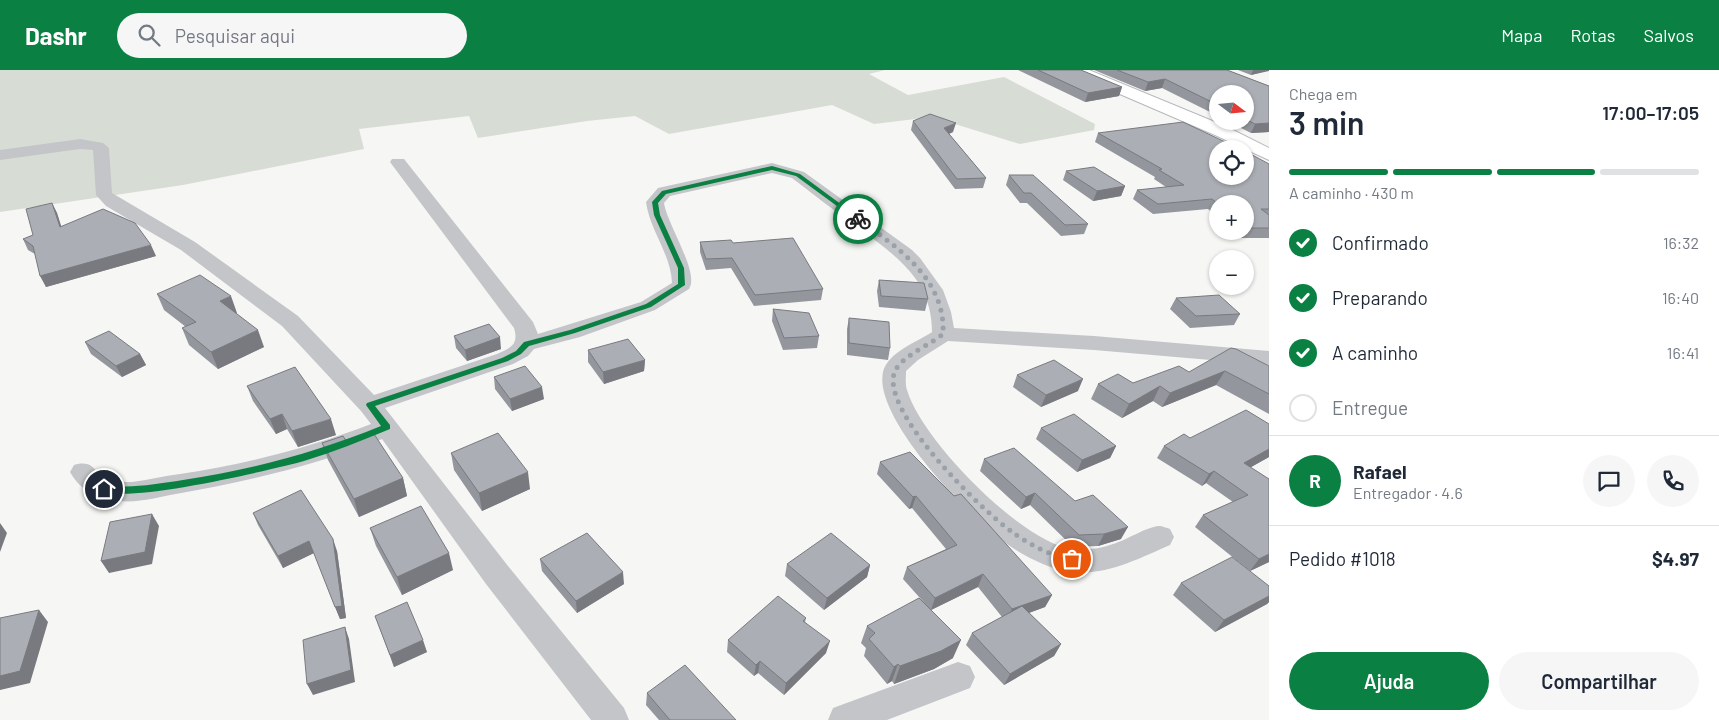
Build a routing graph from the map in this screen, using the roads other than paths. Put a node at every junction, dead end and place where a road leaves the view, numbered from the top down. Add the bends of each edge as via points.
1 (1076, 70) edge
2 (1266, 152) edge
3 (0, 155) edge
4 (398, 162) dead end
5 (943, 334) junction
6 (527, 344) junction
7 (1269, 358) edge
8 (370, 405) junction
9 (387, 427) junction
10 (83, 472) dead end
11 (1160, 537) dead end
12 (958, 677) dead end
13 (612, 720) edge
14 (845, 720) edge

1 - 2 main road
3 - 8 street via 80,144 101,148 104,195 188,246 290,321
4 - 6 street via 525,327 529,336
5 - 6 street via 934,292 920,268 798,175 772,168 664,192 655,202 657,215 681,268 682,285 648,306
5 - 7 street
5 - 11 street via 904,360 895,371 893,389 925,445 969,496 1010,531 1059,557 1107,559
6 - 8 street via 505,359
8 - 9 street
9 - 10 street via 301,458 140,490 104,489 92,483
9 - 13 street
12 - 14 street

